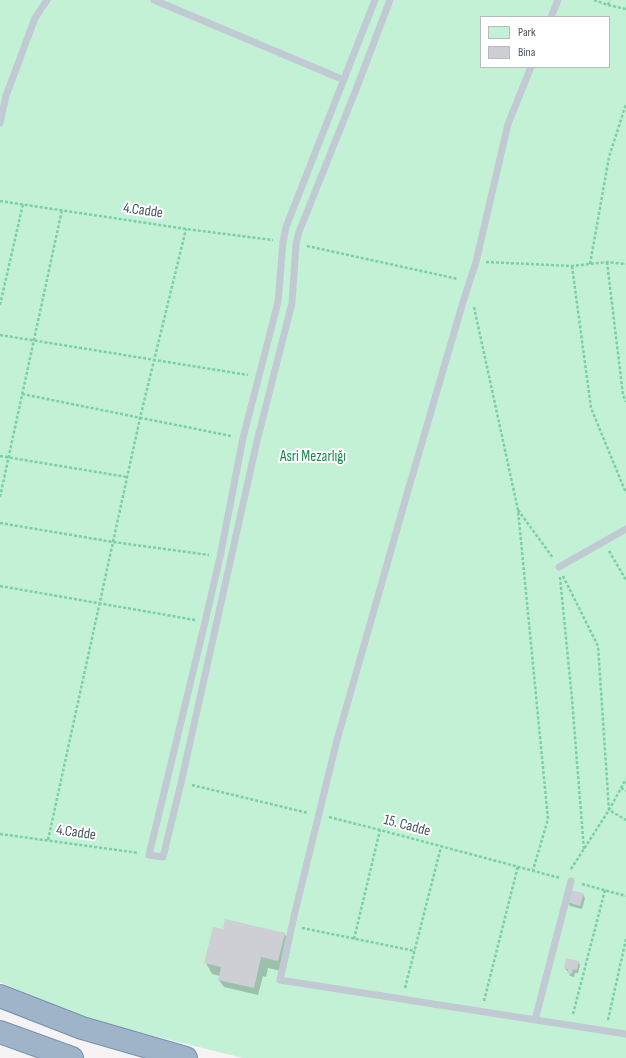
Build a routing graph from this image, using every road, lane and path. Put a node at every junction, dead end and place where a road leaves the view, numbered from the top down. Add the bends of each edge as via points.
1 (47, 0) edge
2 (154, 0) edge
3 (375, 0) edge
4 (390, 0) edge
5 (558, 0) edge
6 (594, 0) edge
7 (610, 0) edge
8 (608, 5) junction
9 (626, 9) edge
10 (551, 16) edge
11 (531, 68) edge
12 (344, 80) junction
13 (626, 104) edge
14 (0, 123) edge
15 (0, 201) edge
16 (23, 204) junction
17 (62, 210) junction
18 (186, 229) junction
19 (282, 242) junction
20 (296, 244) junction
21 (476, 262) junction
22 (607, 262) junction
23 (590, 264) junction
24 (626, 264) edge
25 (572, 266) junction
26 (469, 281) junction
27 (0, 305) edge
28 (0, 335) edge
29 (34, 340) junction
30 (155, 360) junction
31 (258, 377) junction
32 (22, 394) junction
33 (626, 402) edge
34 (140, 418) junction
35 (244, 438) junction
36 (0, 456) edge
37 (8, 458) junction
38 (128, 477) junction
39 (626, 493) edge
40 (0, 497) edge
41 (518, 510) junction
42 (0, 523) edge
43 (626, 529) edge
44 (113, 542) junction
45 (604, 542) junction
46 (220, 557) junction
47 (559, 567) junction
48 (626, 580) edge
49 (0, 586) edge
50 (100, 603) junction
51 (205, 622) junction
52 (626, 779) edge
53 (181, 782) junction
54 (621, 788) junction
55 (626, 791) edge
56 (609, 810) junction
57 (319, 815) junction
58 (626, 820) edge
59 (380, 830) junction
60 (0, 834) edge
61 (48, 840) junction
62 (441, 847) junction
63 (584, 850) junction
64 (149, 855) junction
65 (518, 866) junction
66 (533, 870) junction
67 (568, 880) junction
68 (605, 890) junction
69 (626, 896) edge
70 (292, 926) junction
71 (354, 939) junction
72 (626, 939) edge
73 (415, 951) junction
74 (0, 996) edge
75 (402, 999) junction
76 (482, 1012) junction
77 (535, 1020) junction
78 (570, 1025) junction
79 (606, 1030) junction
80 (0, 1032) edge
81 (626, 1034) edge
82 (72, 1058) edge
83 (186, 1058) edge

1 - 14 lane via 35,18 6,96
2 - 12 lane
3 - 12 lane
4 - 20 lane
5 - 10 lane
6 - 8 path
7 - 8 path
8 - 9 path
11 - 21 lane via 508,124
12 - 19 lane
13 - 23 path via 609,158
15 - 16 path, 4.Cadde
16 - 17 path, 4.Cadde
16 - 27 path
17 - 18 path, 4.Cadde
17 - 29 path
18 - 19 path, 4.Cadde
18 - 30 path
19 - 31 lane via 278,302
20 - 26 path
20 - 53 lane via 292,303 257,441
21 - 25 path
21 - 26 lane
22 - 23 path
22 - 24 path
22 - 33 path via 623,395
23 - 25 path
25 - 39 path via 591,408
26 - 41 path
26 - 57 lane via 337,740
28 - 29 path
29 - 30 path
29 - 32 path
30 - 31 path
30 - 34 path
31 - 35 lane
32 - 34 path
32 - 37 path
34 - 35 path
34 - 38 path
35 - 46 lane
36 - 37 path
37 - 38 path
37 - 40 path
38 - 44 path
41 - 47 path
41 - 66 path via 548,819
42 - 44 path
43 - 45 lane
44 - 46 path
44 - 50 path
45 - 47 lane
45 - 48 path
46 - 51 lane
47 - 56 path via 598,646
47 - 63 path
49 - 50 path
50 - 51 path
50 - 61 path
51 - 64 lane
52 - 54 path
53 - 57 path, 15. Cadde
53 - 64 lane via 163,857
54 - 55 path
54 - 56 path
56 - 58 path
56 - 63 path
57 - 59 path, 15. Cadde
57 - 70 lane
59 - 62 path, 15. Cadde
59 - 71 path
60 - 61 path, 4.Cadde
61 - 64 path, 4.Cadde
62 - 65 path, 15. Cadde
62 - 73 path
63 - 67 path
65 - 66 path, 15. Cadde
65 - 76 path
66 - 67 path, 15. Cadde
67 - 68 path, 15. Cadde
67 - 77 lane
68 - 69 path, 15. Cadde
68 - 78 path
70 - 71 path
70 - 75 lane via 280,980
71 - 73 path
72 - 79 path
73 - 75 path
74 - 83 highway via 82,1028
75 - 76 lane
76 - 77 lane
77 - 78 lane
78 - 79 lane
79 - 81 lane
80 - 82 highway

